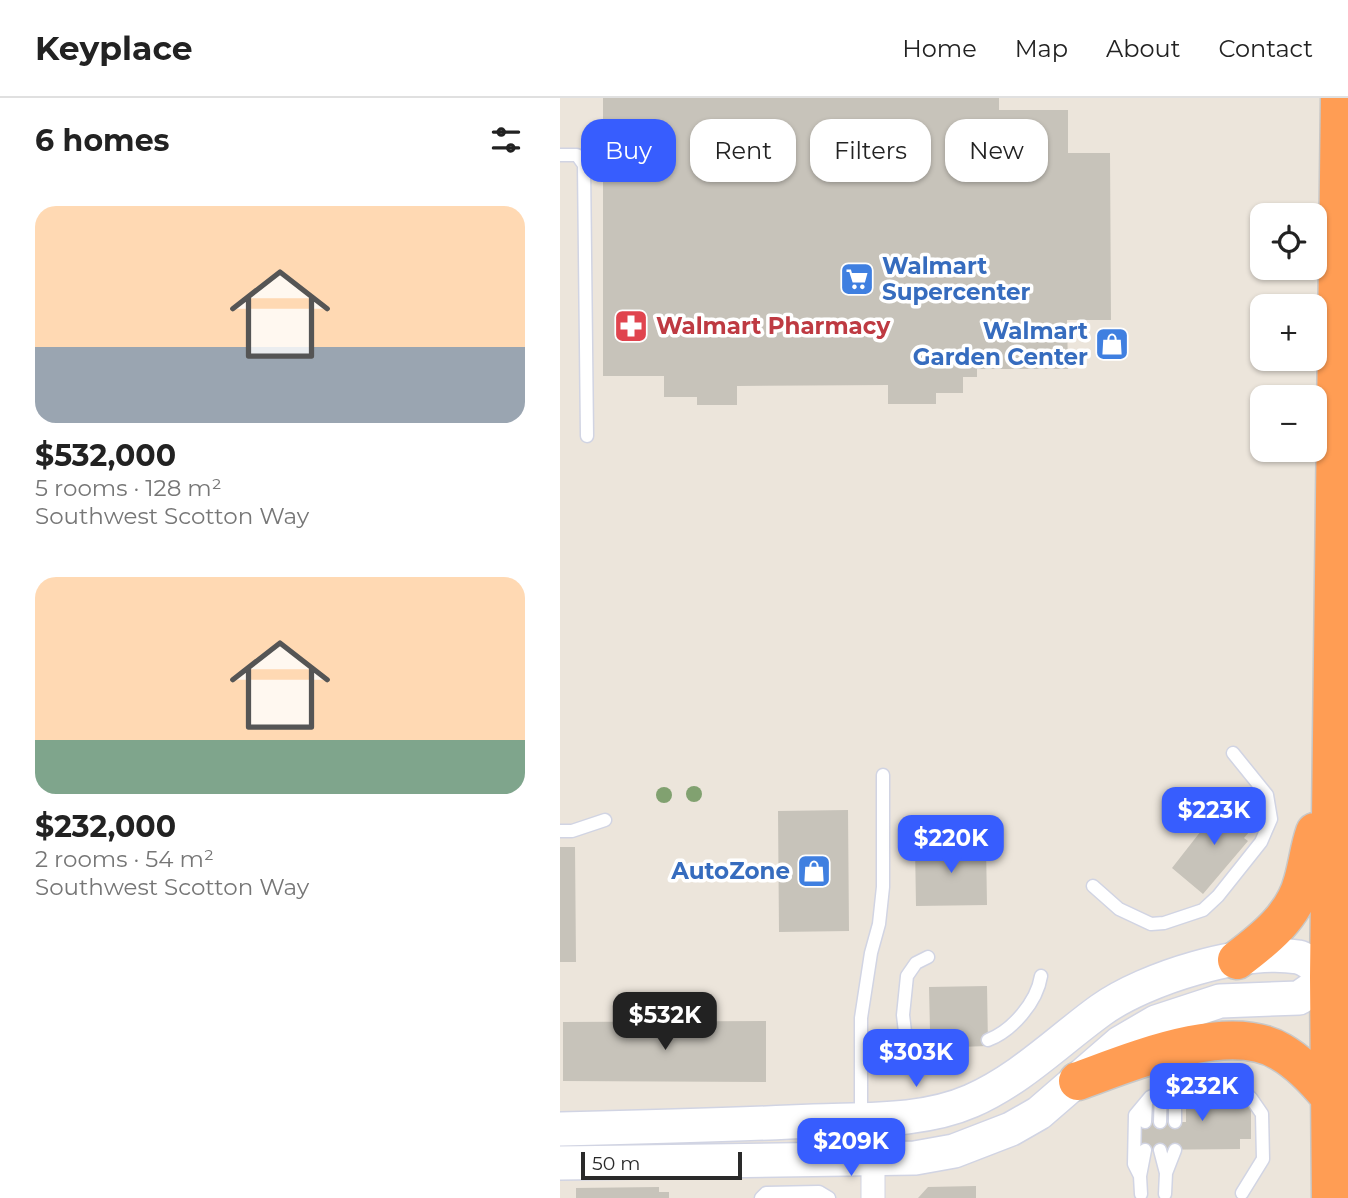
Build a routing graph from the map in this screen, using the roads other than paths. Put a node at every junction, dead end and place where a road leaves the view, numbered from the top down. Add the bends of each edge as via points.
1 (1340, 98) edge
2 (560, 155) edge
3 (587, 436) dead end
4 (1233, 753) dead end
5 (883, 775) dead end
6 (1331, 791) junction
7 (606, 820) dead end
8 (560, 831) edge
9 (1093, 886) dead end
10 (928, 957) dead end
11 (1237, 960) junction
12 (1041, 976) dead end
13 (1338, 977) edge
14 (958, 1040) dead end
15 (988, 1040) dead end
16 (1078, 1080) junction
17 (1175, 1085) junction
18 (1161, 1091) junction
19 (1329, 1096) junction
20 (1146, 1102) junction
21 (860, 1120) junction
22 (1145, 1122) dead end
23 (1160, 1122) dead end
24 (1175, 1122) dead end
25 (560, 1129) edge
26 (1145, 1150) dead end
27 (1160, 1150) dead end
28 (1175, 1150) dead end
29 (873, 1158) junction
30 (560, 1163) edge
31 (1166, 1173) junction
32 (1140, 1176) junction
33 (1242, 1193) dead end
34 (1141, 1194) dead end
35 (1166, 1194) dead end
36 (761, 1198) edge
37 (829, 1198) edge
38 (873, 1198) edge
39 (1331, 1198) edge

1 - 6 highway
2 - 3 lane via 577,155 584,165
4 - 9 lane via 1266,795 1270,819 1261,842 1218,896 1203,910 1151,924 1119,909
5 - 21 lane via 883,887 860,1018
6 - 11 highway via 1308,850 1299,894 1280,923
6 - 13 highway
7 - 8 lane
10 - 14 lane via 916,963 907,976 905,1032 913,1040
11 - 13 street via 1300,957
11 - 21 street via 1182,972 1125,995 1020,1073 970,1101 923,1115
12 - 15 lane via 1032,1002 1000,1035
13 - 16 street via 1299,999 1220,1001 1156,1022 1120,1042
13 - 19 highway
16 - 19 highway via 1185,1046 1256,1042 1295,1061
16 - 29 street via 1039,1113 980,1144 934,1155
17 - 18 lane
17 - 24 lane
17 - 33 lane via 1192,1079 1217,1079 1237,1086 1262,1114 1263,1159
18 - 20 lane
18 - 23 lane
19 - 39 highway
20 - 22 lane
20 - 32 lane via 1135,1115 1133,1131 1134,1164
21 - 25 street
26 - 32 lane
27 - 31 lane
28 - 31 lane
29 - 30 street
29 - 38 street
31 - 35 lane
32 - 34 lane
36 - 37 lane via 766,1193 819,1192

